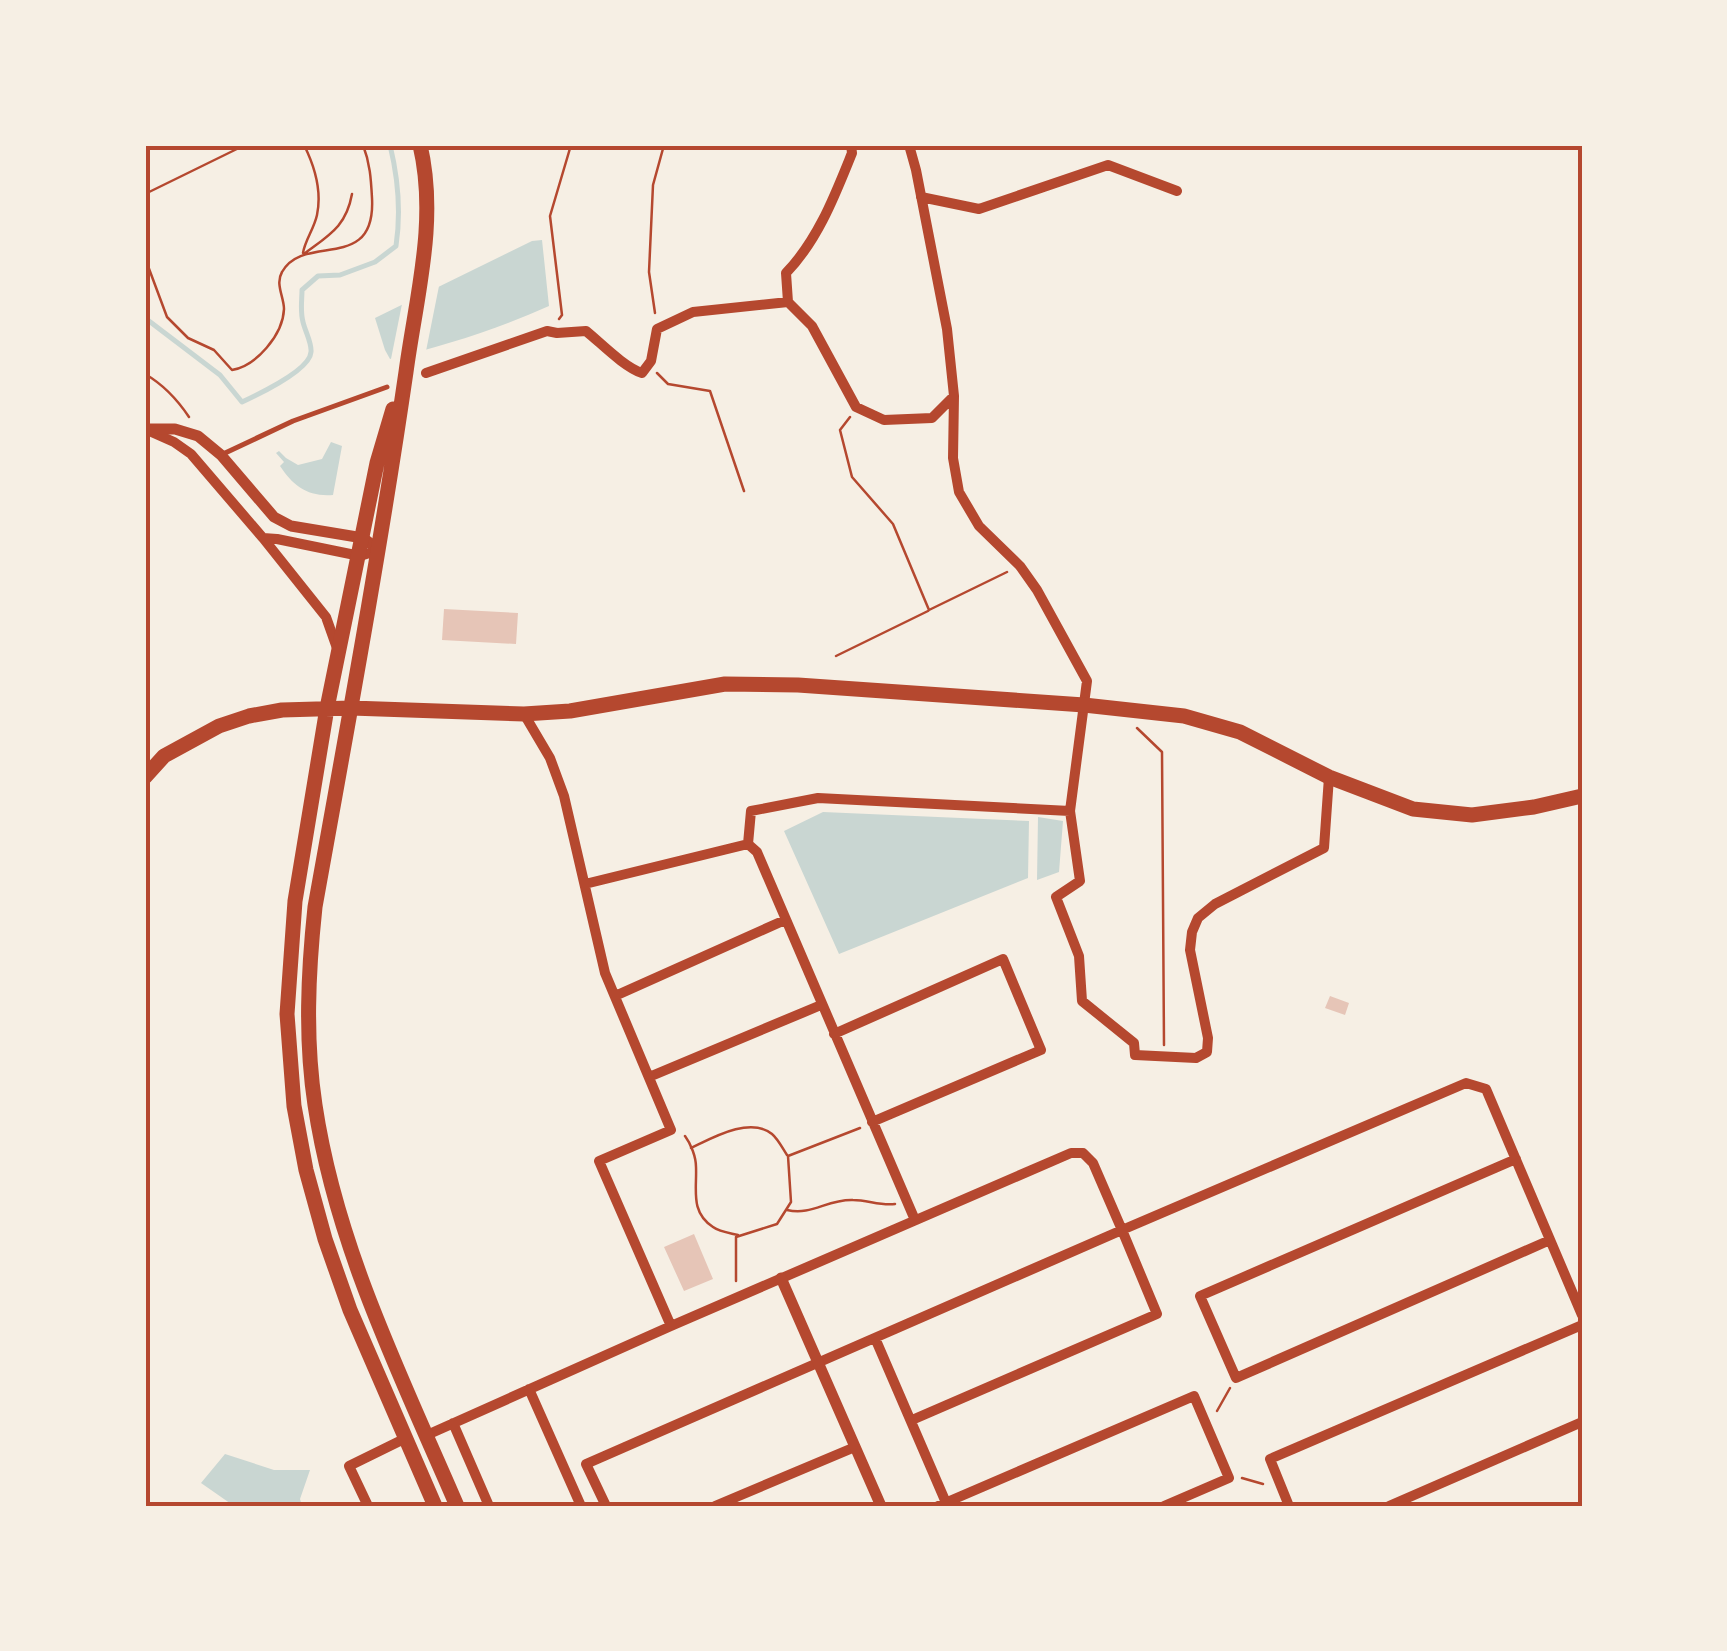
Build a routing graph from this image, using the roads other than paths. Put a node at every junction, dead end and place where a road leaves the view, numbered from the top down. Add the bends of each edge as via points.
1 (420, 145) edge
2 (851, 145) edge
3 (909, 145) edge
4 (1176, 191) dead end
5 (922, 196) junction
6 (788, 302) junction
7 (406, 367) junction
8 (426, 373) dead end
9 (387, 387) dead end
10 (954, 396) junction
11 (146, 429) edge
12 (221, 456) junction
13 (263, 538) junction
14 (363, 538) junction
15 (379, 550) junction
16 (360, 556) junction
17 (339, 654) junction
18 (1084, 705) junction
19 (327, 708) junction
20 (351, 708) junction
21 (524, 714) junction
22 (145, 777) edge
23 (1330, 777) junction
24 (1582, 796) edge
25 (1070, 812) junction
26 (748, 844) junction
27 (585, 884) junction
28 (785, 920) junction
29 (615, 996) junction
30 (821, 1005) junction
31 (834, 1034) junction
32 (649, 1077) junction
33 (872, 1122) junction
34 (1516, 1159) junction
35 (914, 1220) junction
36 (1122, 1230) junction
37 (1550, 1240) junction
38 (781, 1278) junction
39 (1582, 1314) edge
40 (1582, 1325) edge
41 (671, 1326) junction
42 (875, 1338) junction
43 (818, 1362) junction
44 (530, 1389) junction
45 (912, 1420) junction
46 (1582, 1422) edge
47 (453, 1423) junction
48 (427, 1435) junction
49 (406, 1438) junction
50 (856, 1447) junction
51 (944, 1505) edge
52 (368, 1506) edge
53 (435, 1506) edge
54 (458, 1506) edge
55 (489, 1506) edge
56 (581, 1506) edge
57 (606, 1506) edge
58 (714, 1506) edge
59 (880, 1506) edge
60 (1164, 1506) edge
61 (1290, 1506) edge
62 (1388, 1506) edge

1 - 7 main road via 427,228
2 - 6 street via 833,200 805,253 786,273
3 - 5 street
4 - 5 street via 1108,165 979,209
5 - 10 street
6 - 8 street via 693,312 657,329 652,361 642,373 586,331 547,331
6 - 10 street via 812,326 856,408 884,420 932,418
7 - 14 main road
7 - 15 main road
9 - 12 lane via 293,420
10 - 18 street via 960,492 979,526 1037,590 1088,681
11 - 12 street via 198,436
11 - 13 street via 191,454
12 - 14 street via 274,517
13 - 16 street
13 - 17 street via 326,617
14 - 15 street
14 - 16 main road
15 - 16 street
15 - 20 main road
16 - 17 main road
17 - 19 main road
18 - 21 main road via 725,684
18 - 23 main road via 1184,716 1240,732
18 - 25 street
19 - 20 main road
19 - 22 main road via 282,710 219,726 164,756
19 - 49 main road via 289,960 294,1106 325,1239
20 - 21 main road
20 - 48 main road via 309,960 315,1104 344,1232
21 - 27 street via 564,796
23 - 24 main road via 1413,809 1472,815
23 - 25 street via 1324,848 1198,918 1190,950 1208,1038 1207,1052 1196,1058 1135,1054 1134,1043 1082,1001 1080,956 1056,896 1080,881
25 - 26 street via 818,798 751,811
26 - 27 street
26 - 28 street
27 - 29 street
28 - 29 street
28 - 30 street
29 - 32 street
30 - 31 street
30 - 32 street
31 - 33 street
31 - 33 street via 1004,959 1041,1050
32 - 41 street via 671,1130 599,1161
33 - 35 street
34 - 36 street via 1486,1089 1466,1082
34 - 37 street
34 - 37 street via 1200,1296 1236,1378
35 - 36 street via 1083,1153
35 - 38 street
36 - 42 street
36 - 45 street via 1157,1314
37 - 39 street
38 - 41 street
38 - 43 street
40 - 61 street via 1270,1460
41 - 44 street
42 - 43 street
42 - 45 street
43 - 50 street
43 - 57 street via 586,1464
44 - 47 street
44 - 56 street
45 - 51 street
46 - 62 street
47 - 48 street
47 - 55 street
48 - 54 main road
49 - 52 street via 349,1466
49 - 53 main road
50 - 58 street
50 - 59 street
51 - 60 street via 1194,1396 1229,1478

